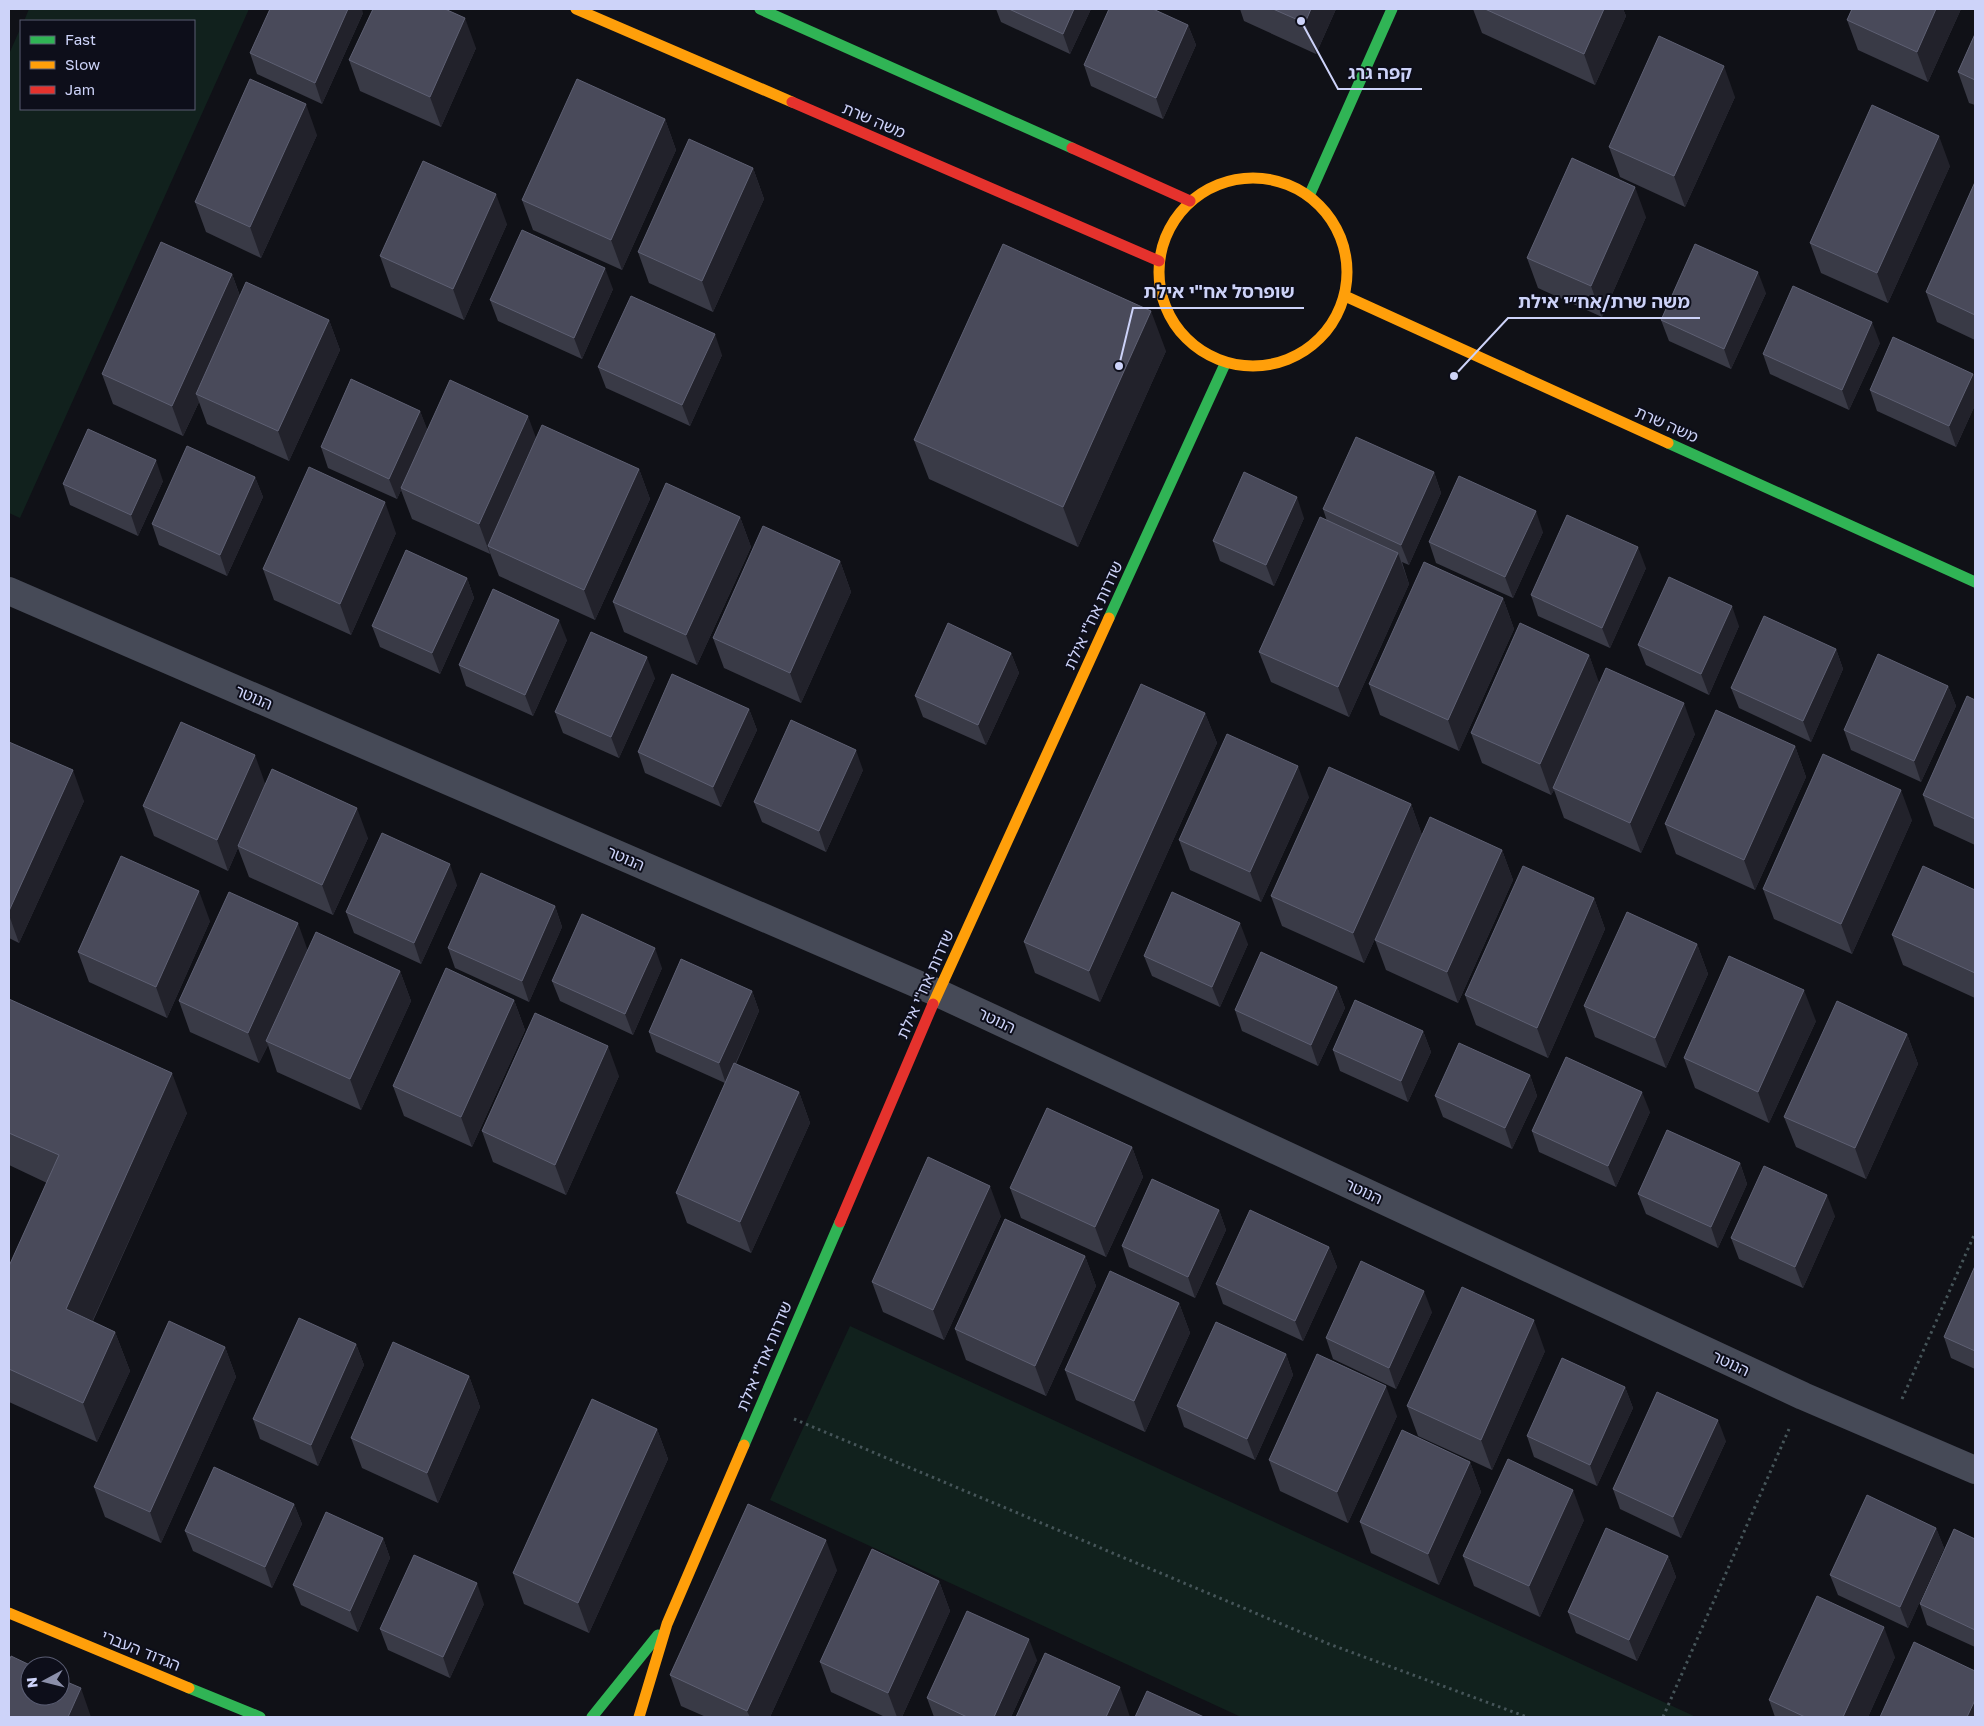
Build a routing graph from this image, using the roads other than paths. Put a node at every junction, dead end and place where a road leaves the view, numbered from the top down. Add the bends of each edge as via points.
1 (576, 9) edge
2 (760, 9) edge
3 (1392, 9) edge
4 (1309, 196) junction
5 (1190, 201) junction
6 (1159, 261) junction
7 (1345, 296) junction
8 (1225, 364) junction
9 (1975, 582) edge
10 (9, 591) edge
11 (938, 993) junction
12 (1975, 1470) edge
13 (9, 1613) edge
14 (667, 1624) junction
15 (260, 1717) edge
16 (592, 1717) edge
17 (639, 1717) edge

1 - 6 main road, משה שרת
2 - 5 main road
3 - 4 main road
4 - 5 main road via 1286,184 1262,178 1236,179 1212,187
4 - 7 main road via 1330,217 1346,251 1348,274
5 - 6 main road via 1175,218
6 - 8 main road via 1161,294 1174,324 1196,348
7 - 8 main road via 1328,330 1300,356 1263,367
7 - 9 main road, משה שרת
8 - 11 main road, שדרות אח"י אילת
10 - 11 street, הנוטר
11 - 12 street, הנוטר via 1803,1396
11 - 14 main road, שדרות אח"י אילת
13 - 15 main road, הגדוד העברי
14 - 16 main road, שדרות אח"י אילת
14 - 17 main road, שדרות אח"י אילת

